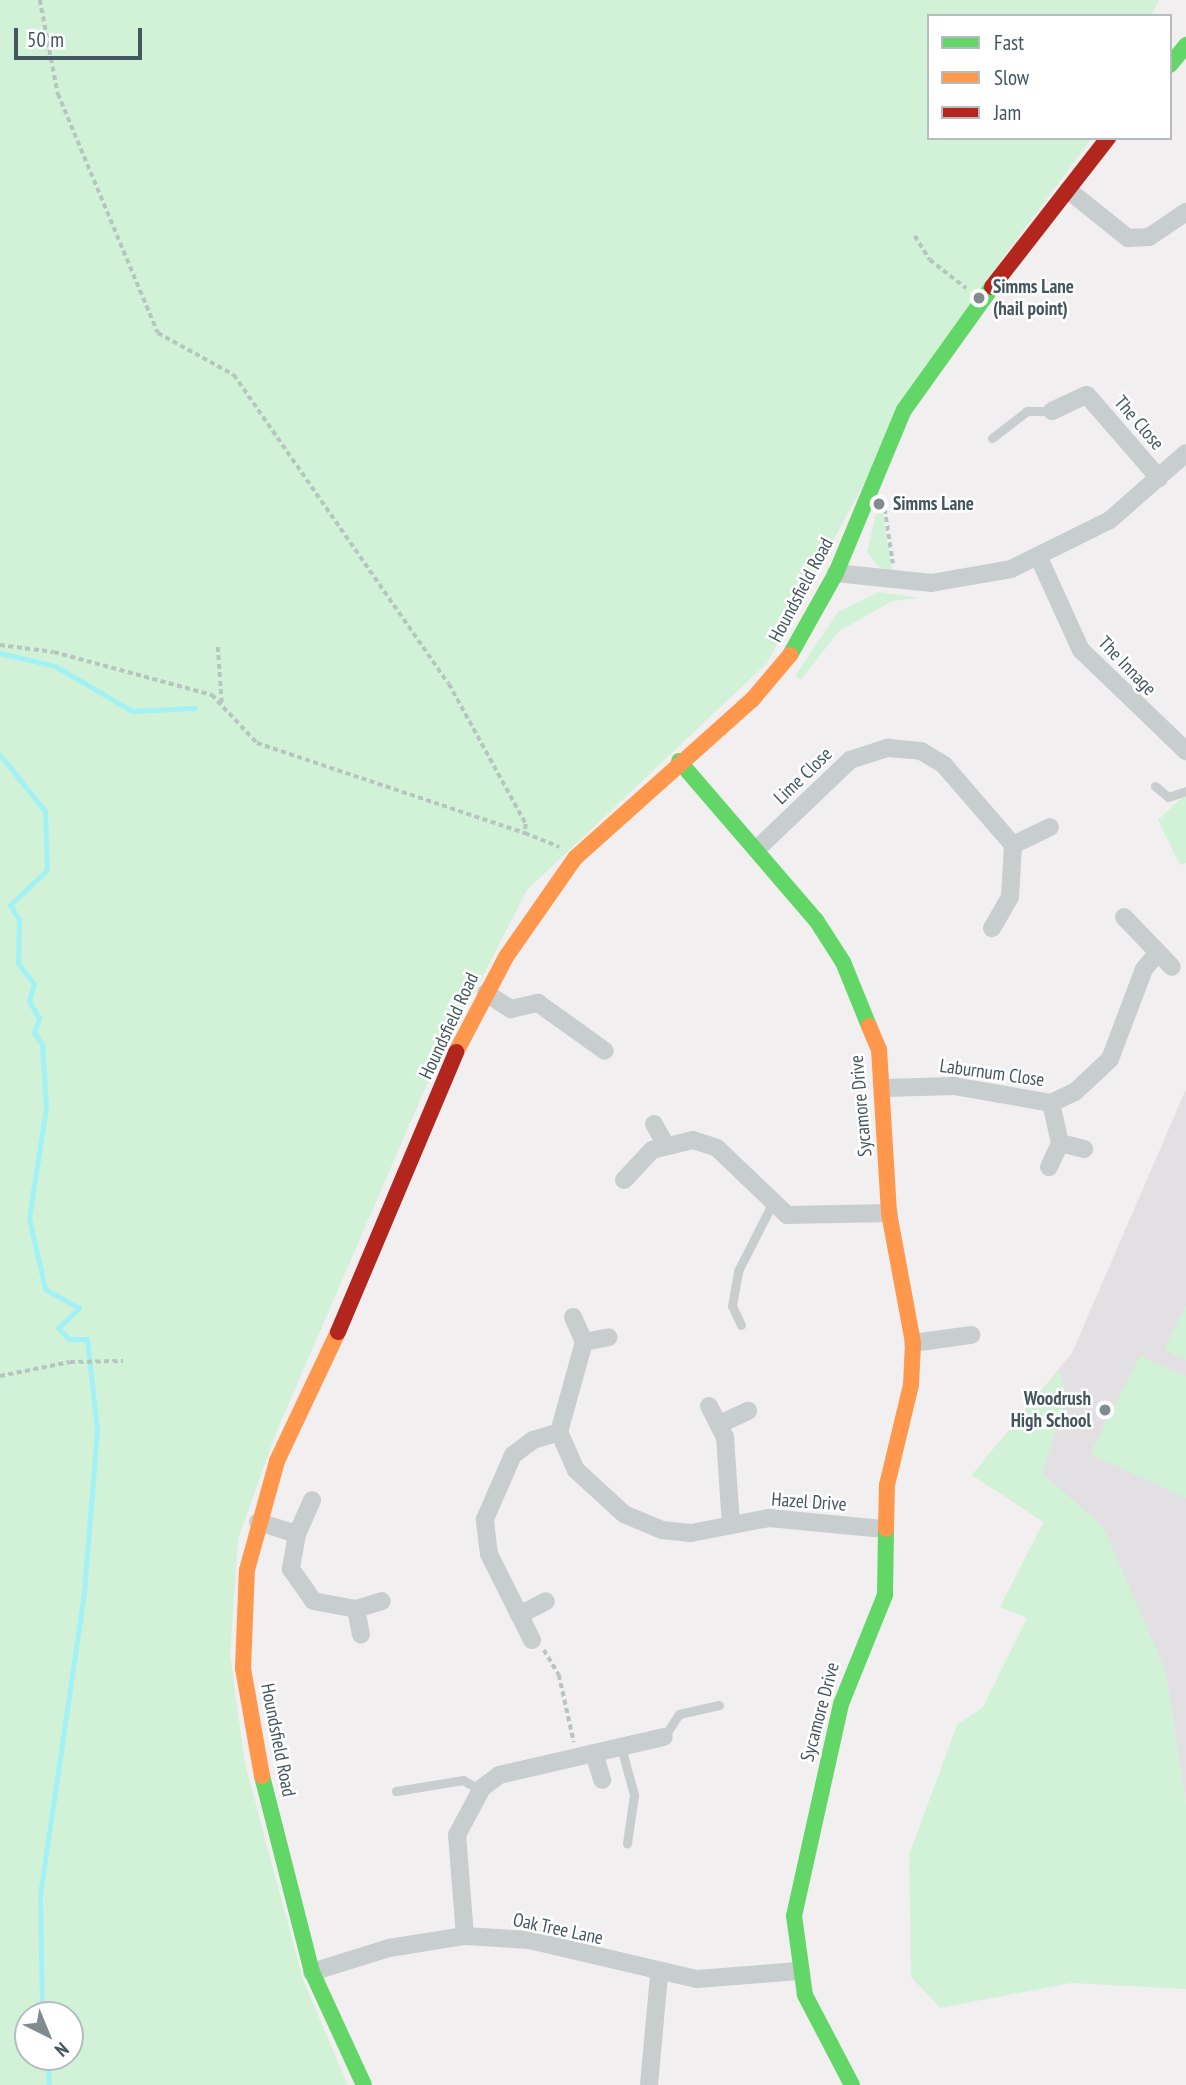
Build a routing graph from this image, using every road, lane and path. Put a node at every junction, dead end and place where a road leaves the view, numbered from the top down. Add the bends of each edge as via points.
1 (40, 0) edge
2 (1186, 46) edge
3 (1172, 63) edge
4 (1106, 140) edge
5 (1068, 190) junction
6 (1186, 212) edge
7 (915, 236) dead end
8 (982, 300) junction
9 (1052, 411) joint
10 (992, 438) dead end
11 (1186, 453) edge
12 (879, 472) junction
13 (1158, 478) junction
14 (1039, 558) junction
15 (836, 573) junction
16 (896, 583) junction
17 (0, 645) edge
18 (218, 647) dead end
19 (222, 705) junction
20 (1186, 751) edge
21 (679, 761) junction
22 (1155, 786) dead end
23 (1186, 791) edge
24 (1050, 827) dead end
25 (525, 833) junction
26 (1013, 845) junction
27 (559, 848) dead end
28 (757, 849) junction
29 (1125, 917) dead end
30 (992, 928) dead end
31 (1155, 956) junction
32 (1172, 967) dead end
33 (486, 993) junction
34 (605, 1051) dead end
35 (884, 1088) junction
36 (1051, 1103) junction
37 (654, 1124) dead end
38 (1060, 1143) junction
39 (664, 1144) junction
40 (1084, 1149) dead end
41 (1049, 1167) dead end
42 (624, 1180) dead end
43 (772, 1204) junction
44 (889, 1213) junction
45 (573, 1317) dead end
46 (741, 1325) dead end
47 (971, 1335) dead end
48 (609, 1337) dead end
49 (584, 1342) junction
50 (913, 1343) junction
51 (123, 1361) dead end
52 (0, 1376) edge
53 (709, 1406) dead end
54 (748, 1411) dead end
55 (722, 1423) junction
56 (559, 1432) junction
57 (312, 1500) dead end
58 (258, 1522) junction
59 (731, 1524) junction
60 (884, 1529) junction
61 (296, 1534) junction
62 (382, 1601) dead end
63 (546, 1601) dead end
64 (356, 1609) junction
65 (519, 1615) junction
66 (361, 1635) dead end
67 (532, 1640) joint
68 (719, 1705) dead end
69 (664, 1737) joint
70 (621, 1747) junction
71 (586, 1755) junction
72 (602, 1780) dead end
73 (480, 1790) junction
74 (396, 1791) dead end
75 (627, 1843) dead end
76 (464, 1936) junction
77 (798, 1971) junction
78 (313, 1972) junction
79 (659, 1975) junction
80 (363, 2085) edge
81 (649, 2085) edge
82 (852, 2085) edge

1 - 25 path via 58,94 158,333 234,375 449,684 526,824
2 - 3 street
4 - 5 street, Houndsfield Road
5 - 6 street via 1128,238 1149,236
5 - 8 street, Houndsfield Road
7 - 8 path via 930,260
8 - 12 street, Houndsfield Road via 904,410
9 - 10 lane via 1027,411
9 - 13 street, The Close via 1087,394
11 - 13 street
12 - 15 street, Houndsfield Road
12 - 16 path
13 - 14 street via 1110,520
14 - 16 street via 983,576
14 - 20 street, The Innage via 1081,650
15 - 16 street
15 - 21 street, Houndsfield Road via 776,675
17 - 19 path via 170,681 212,695
18 - 19 path
19 - 25 path via 257,743
21 - 28 street, Sycamore Drive
21 - 33 street, Houndsfield Road via 576,858 540,903
22 - 23 lane via 1168,797
24 - 26 street
25 - 27 path
26 - 28 street, Lime Close via 944,765 907,747 850,760
26 - 30 street via 1010,897
28 - 35 street, Sycamore Drive via 843,962 879,1049
29 - 31 street
31 - 32 street
31 - 36 street, Laburnum Close via 1144,969 1110,1059 1091,1082
33 - 34 street via 511,1009 538,1003
33 - 58 street, Houndsfield Road via 278,1461
35 - 36 street, Laburnum Close via 954,1086
35 - 44 street, Sycamore Drive
36 - 38 street, Laburnum Close
37 - 39 street
38 - 40 street
38 - 41 street
39 - 42 street
39 - 43 street via 693,1140 717,1148
43 - 44 street via 800,1219
43 - 46 lane via 738,1271 732,1307
44 - 50 street, Sycamore Drive
45 - 49 street
47 - 50 street
48 - 49 street
49 - 56 street
50 - 60 street, Sycamore Drive via 911,1385 892,1456
51 - 52 path
53 - 55 street
54 - 55 street
55 - 59 street
56 - 59 street, Hazel Drive via 576,1471 624,1514 662,1530
56 - 65 street via 533,1440 513,1455 485,1519 489,1554
57 - 61 street
58 - 61 street
58 - 78 street, Houndsfield Road via 247,1570 243,1668 258,1763
59 - 60 street, Hazel Drive via 769,1518
60 - 77 street, Sycamore Drive via 885,1595 841,1704 797,1892
61 - 64 street via 291,1569 304,1595
62 - 64 street
63 - 65 street
64 - 66 street
65 - 67 street
67 - 71 path via 559,1675
68 - 69 lane via 679,1714
69 - 70 street
70 - 71 street
70 - 75 lane via 634,1795
71 - 72 street
71 - 73 street via 499,1775
73 - 74 lane via 463,1780
73 - 76 street via 457,1835
76 - 78 street, Oak Tree Lane via 389,1948
76 - 79 street, Oak Tree Lane via 529,1940
77 - 79 street, Oak Tree Lane via 722,1980
77 - 82 street, Sycamore Drive
78 - 80 street, Houndsfield Road
79 - 81 street

